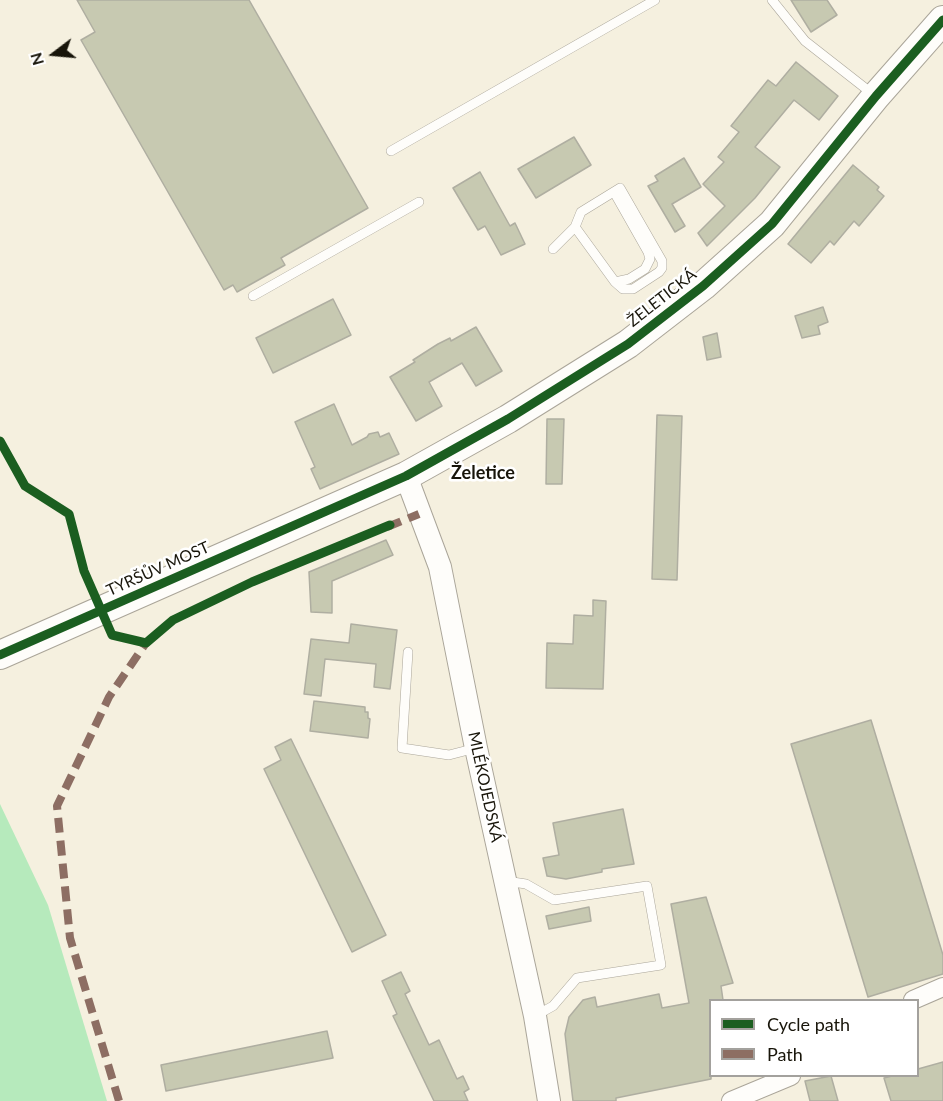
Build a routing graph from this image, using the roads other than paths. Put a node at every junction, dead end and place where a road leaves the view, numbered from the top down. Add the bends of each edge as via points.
1 (655, 0) edge
2 (772, 0) edge
3 (943, 20) edge
4 (876, 96) junction
5 (391, 152) dead end
6 (614, 192) junction
7 (419, 202) dead end
8 (575, 227) junction
9 (553, 249) dead end
10 (615, 282) junction
11 (253, 296) dead end
12 (406, 476) junction
13 (328, 510) joint
14 (408, 652) dead end
15 (0, 655) edge
16 (476, 748) junction
17 (506, 881) junction
18 (943, 987) edge
19 (916, 999) edge
20 (535, 1017) junction
21 (789, 1077) edge
22 (549, 1101) edge
23 (731, 1101) edge

1 - 5 lane
2 - 4 lane via 805,41
3 - 4 main road, ŽELETICKÁ
4 - 12 main road, ŽELETICKÁ via 772,224 703,286 628,344 508,419
6 - 8 lane via 581,212
6 - 10 lane via 650,260 645,269
6 - 10 lane via 620,188 662,261 660,272 633,289 623,289
7 - 11 lane
8 - 9 lane
8 - 10 lane
12 - 13 main road, ŽELETICKÁ
12 - 16 street, MLÉKOJEDSKÁ via 440,567
13 - 15 main road, TYRŠŮV MOST
14 - 16 lane via 402,748 449,755
16 - 17 street, MLÉKOJEDSKÁ
17 - 20 street, MLÉKOJEDSKÁ
17 - 20 lane via 526,884 554,900 647,886 661,965 577,978 553,1006
18 - 19 street
20 - 22 street, MLÉKOJEDSKÁ
21 - 23 street

